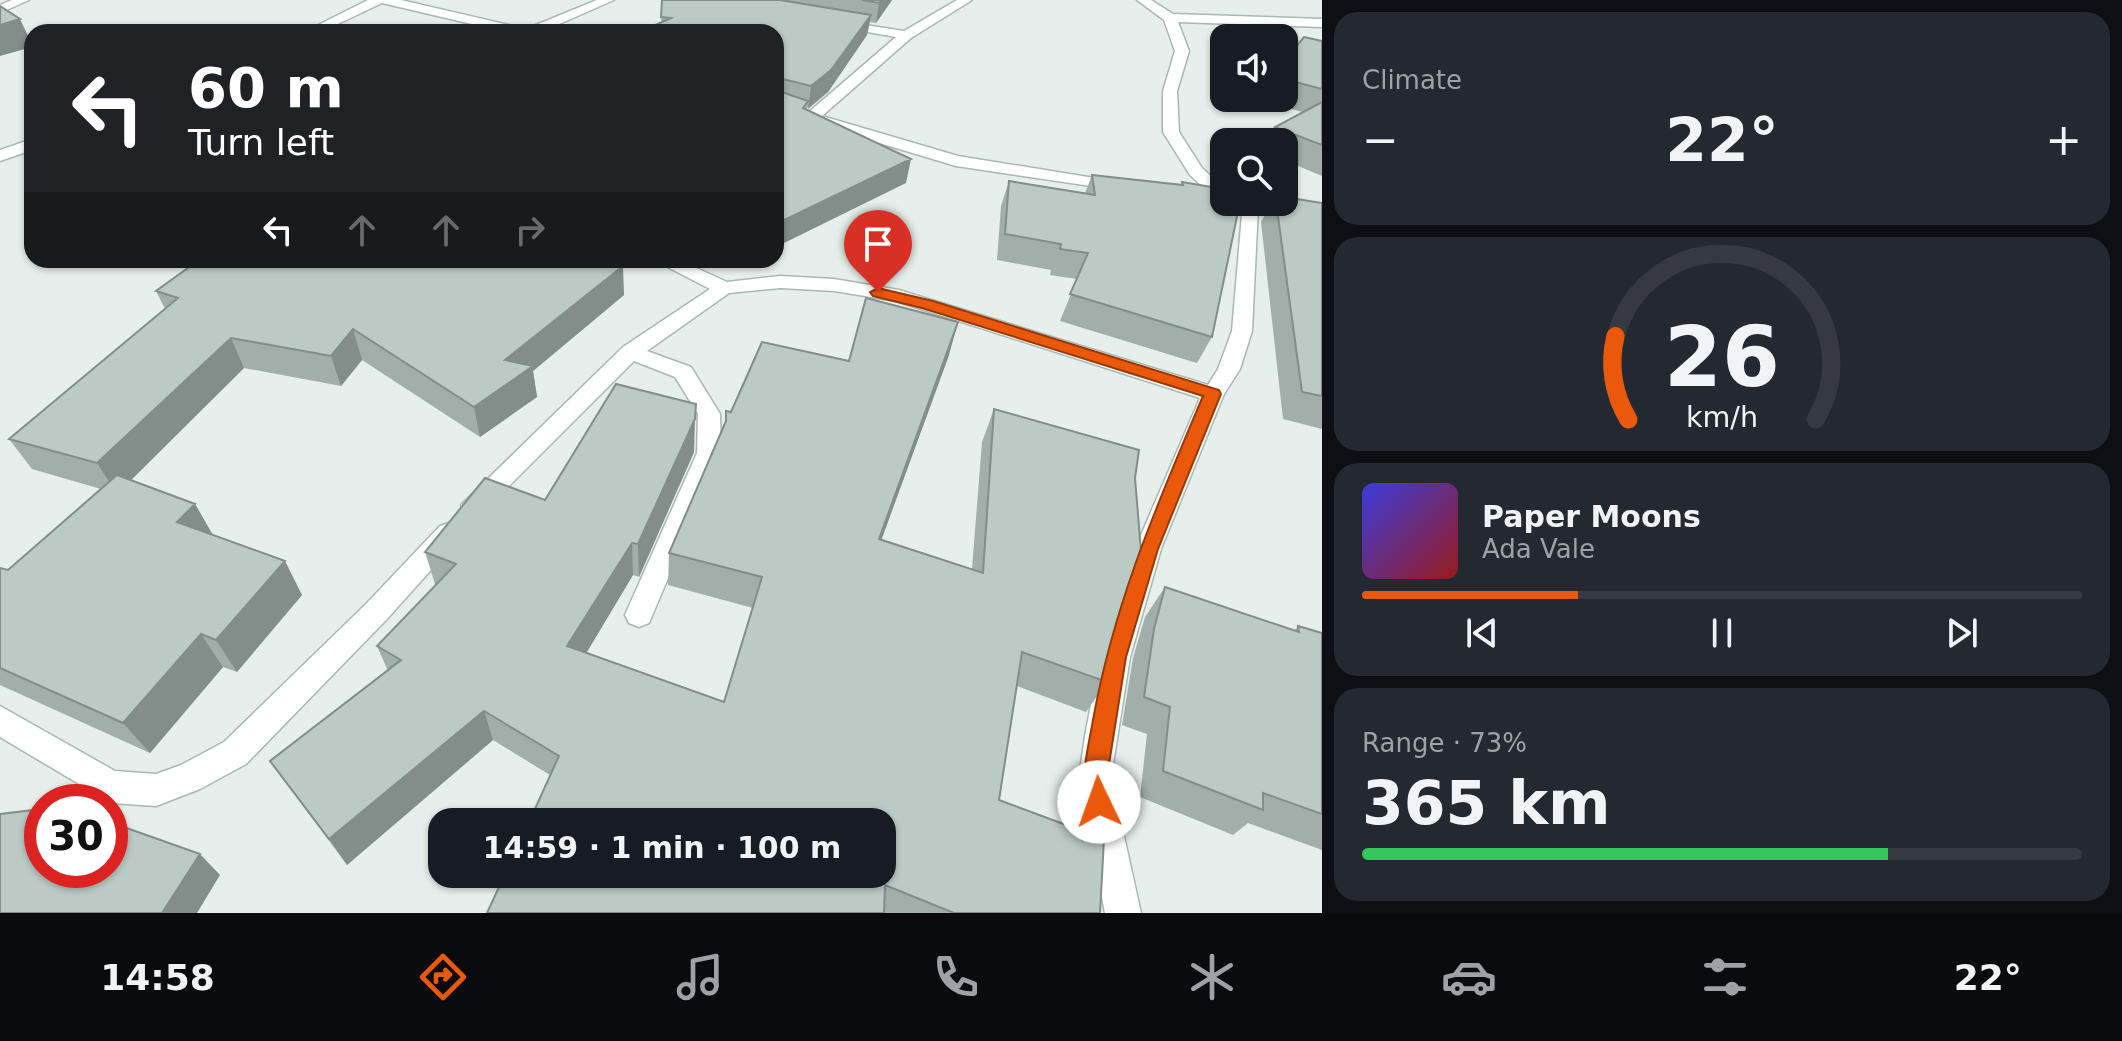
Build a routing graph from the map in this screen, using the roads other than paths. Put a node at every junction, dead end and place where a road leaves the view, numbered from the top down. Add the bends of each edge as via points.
1 (23, 0) edge
2 (378, 0) edge
3 (385, 0) edge
4 (608, 0) edge
5 (966, 0) edge
6 (1143, 0) edge
7 (0, 9) edge
8 (1170, 18) junction
9 (818, 20) edge
10 (1322, 23) edge
11 (328, 24) edge
12 (488, 24) edge
13 (550, 24) edge
14 (906, 35) junction
15 (784, 109) edge
16 (812, 117) junction
17 (24, 147) edge
18 (0, 156) edge
19 (1210, 182) edge
20 (1130, 189) edge
21 (1193, 197) edge
22 (1210, 199) edge
23 (1236, 216) edge
24 (680, 268) edge
25 (724, 288) junction
26 (631, 352) junction
27 (1213, 394) junction
28 (639, 615) dead end
29 (0, 720) edge
30 (1123, 913) edge

1 - 7 street
2 - 11 street
3 - 12 street
4 - 13 street
5 - 14 street
6 - 8 street
8 - 10 street
8 - 19 street via 1182,51 1170,91 1171,132 1196,171
9 - 14 street
14 - 16 street
15 - 16 street
16 - 20 street via 956,161
17 - 18 street
21 - 22 street
23 - 27 street via 1242,331 1229,369
24 - 25 street
25 - 26 street
25 - 27 street via 780,282 899,296
26 - 28 street via 683,372 709,414 709,453
26 - 29 street via 493,484 376,612 235,753 156,790 111,787
27 - 30 street via 1148,549 1115,657 1101,736 1095,777

